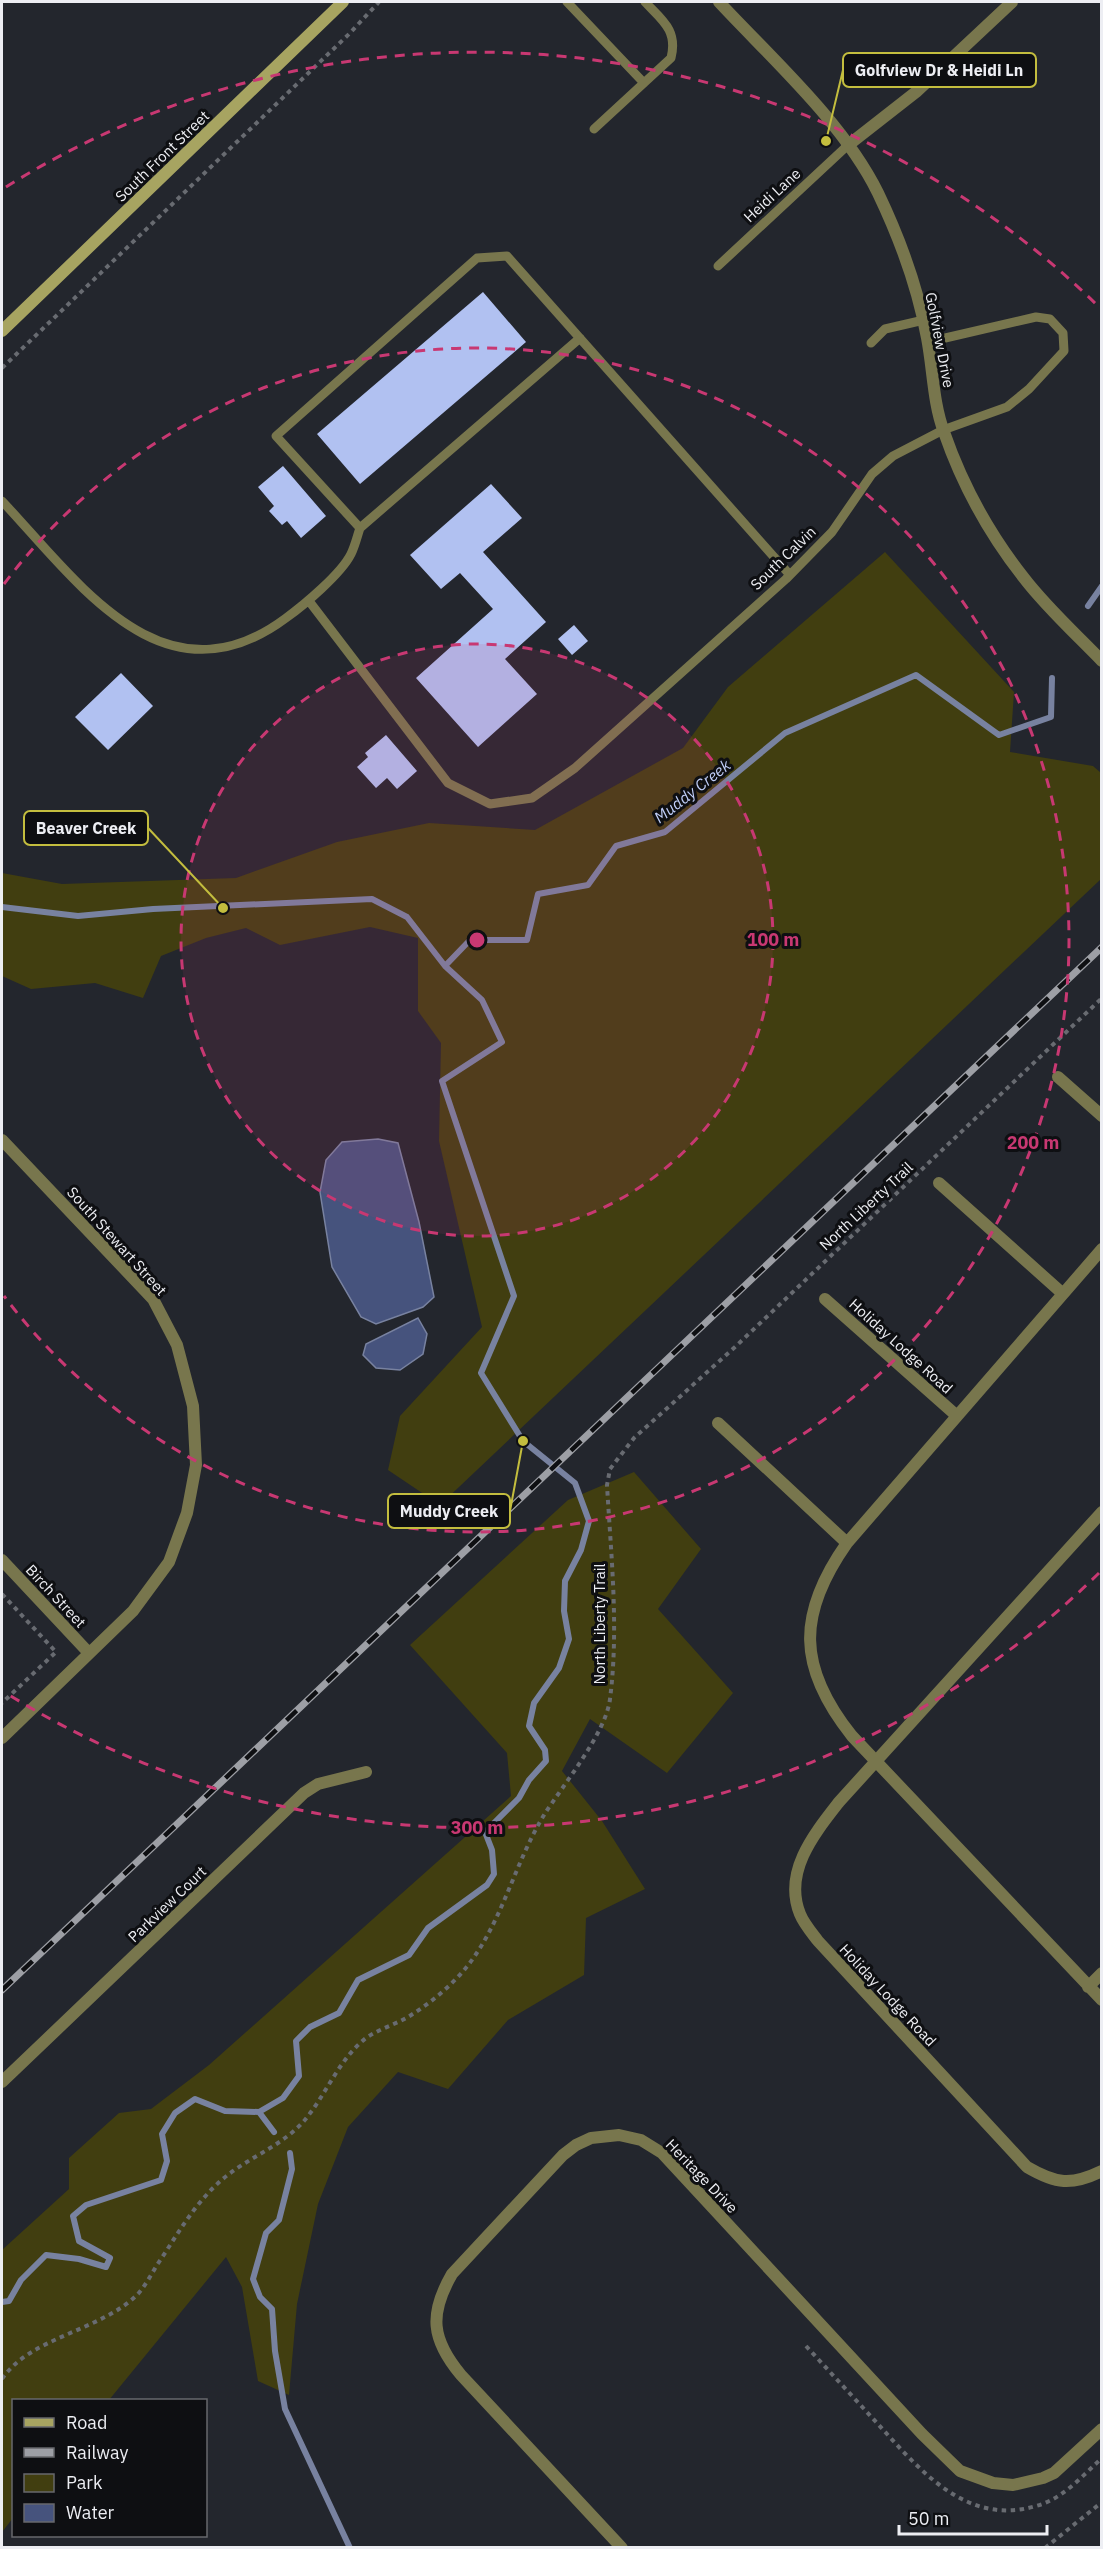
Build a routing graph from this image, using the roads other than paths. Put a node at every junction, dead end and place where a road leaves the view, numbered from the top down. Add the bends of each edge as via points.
1 (343, 2) edge
2 (567, 2) edge
3 (645, 2) edge
4 (719, 2) edge
5 (1012, 2) edge
6 (644, 83) junction
7 (594, 129) dead end
8 (848, 146) junction
9 (718, 266) dead end
10 (924, 320) junction
11 (2, 331) edge
12 (580, 338) junction
13 (928, 342) junction
14 (871, 343) dead end
15 (943, 430) junction
16 (2, 501) edge
17 (360, 528) junction
18 (790, 575) junction
19 (309, 601) junction
20 (1101, 661) edge
21 (1058, 1077) dead end
22 (1101, 1116) edge
23 (2, 1140) edge
24 (939, 1183) dead end
25 (1101, 1249) edge
26 (1062, 1293) junction
27 (825, 1299) dead end
28 (957, 1416) junction
29 (718, 1423) dead end
30 (1101, 1512) edge
31 (847, 1543) junction
32 (2, 1560) edge
33 (88, 1652) junction
34 (2, 1737) edge
35 (877, 1763) junction
36 (366, 1773) dead end
37 (1101, 1973) edge
38 (1088, 1987) junction
39 (1101, 2000) edge
40 (2, 2082) edge
41 (1101, 2171) edge
42 (1101, 2429) edge
43 (622, 2547) edge

1 - 11 street, South Front Street
2 - 6 lane
3 - 6 lane via 669,27 675,44 671,58
4 - 8 street, Golfview Drive
5 - 8 street via 916,92
6 - 7 lane
8 - 9 lane, Heidi Lane
8 - 10 street, Golfview Drive via 877,190 902,248
10 - 13 street, Golfview Drive
10 - 14 lane via 885,329
12 - 17 lane
12 - 17 lane via 507,256 477,258 276,436
12 - 18 lane
13 - 15 street, Golfview Drive
13 - 15 lane, South Calvin via 1036,317 1050,319 1063,333 1064,351 1046,373 1007,407
15 - 18 lane, South Calvin via 894,456 872,474 832,532
15 - 20 street, Golfview Drive via 964,482 997,539 1025,579
16 - 19 lane via 95,601 130,628 162,644 198,650 229,646 268,632
17 - 19 lane via 350,556
18 - 19 lane, South Calvin via 575,768 532,798 489,804 448,783
21 - 22 street
23 - 33 street, South Stewart Street via 153,1299 177,1345 193,1407 196,1465 187,1513 169,1562 133,1611
24 - 26 street
25 - 26 street, Holiday Lodge Road
26 - 28 street, Holiday Lodge Road
27 - 28 street, Holiday Lodge Road
28 - 31 street, Holiday Lodge Road
29 - 31 street
30 - 35 street, Holiday Lodge Road
31 - 35 street, Holiday Lodge Road via 829,1568 818,1593 812,1614 812,1660 833,1712
32 - 33 street, Birch Street
33 - 34 street, South Stewart Street
35 - 38 street, Holiday Lodge Road
35 - 41 street, Holiday Lodge Road via 839,1802 805,1850 795,1891 801,1917 818,1941 1027,2167 1047,2179 1066,2182
36 - 40 street, Parkview Court via 318,1784 304,1793
37 - 38 street
38 - 39 street, Holiday Lodge Road
42 - 43 street, Heritage Drive via 1054,2473 1023,2484 993,2483 960,2471 662,2153 641,2140 620,2135 591,2138 563,2155 452,2274 440,2296 436,2327 442,2349 461,2375

